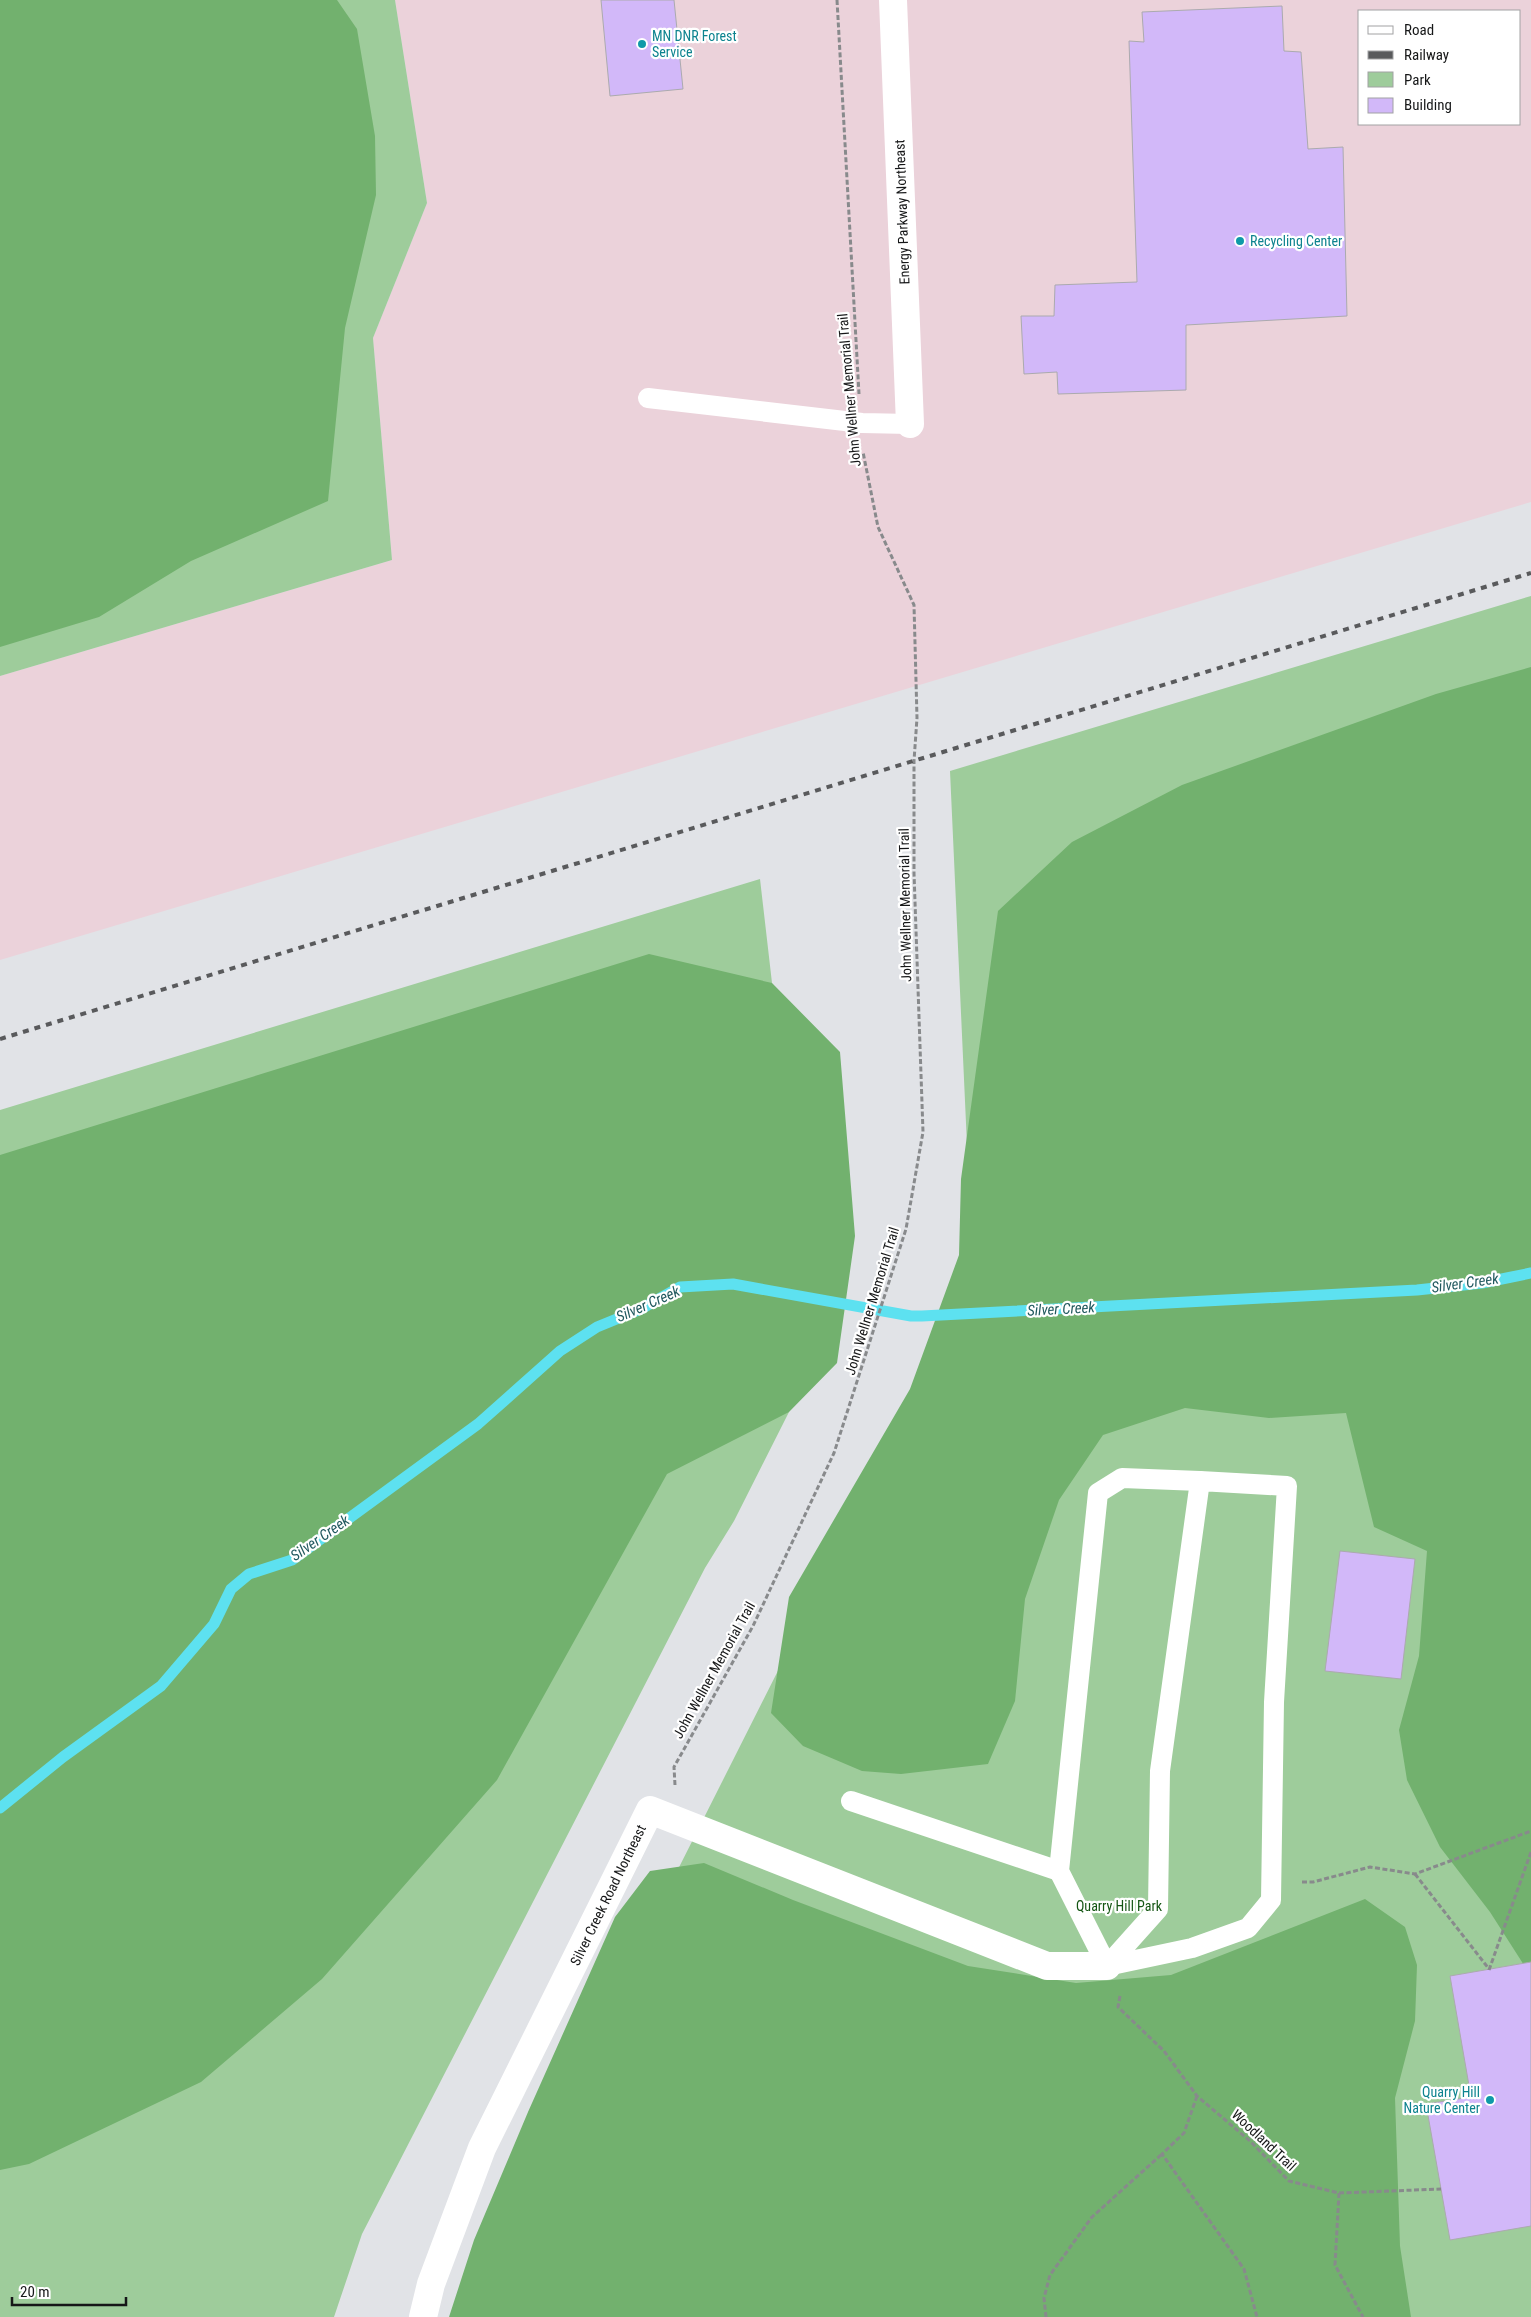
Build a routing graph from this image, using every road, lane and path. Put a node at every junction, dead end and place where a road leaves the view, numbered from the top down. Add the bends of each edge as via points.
1 (837, 0) edge
2 (893, 0) edge
3 (648, 398) dead end
4 (862, 423) junction
5 (910, 424) joint
6 (1200, 1481) junction
7 (674, 1767) dead end
8 (850, 1801) dead end
9 (1531, 1831) edge
10 (1531, 1852) edge
11 (1059, 1870) junction
12 (1415, 1874) junction
13 (1271, 1881) junction
14 (1116, 1964) junction
15 (1197, 2096) junction
16 (1162, 2154) junction
17 (1441, 2188) dead end
18 (1339, 2193) junction
19 (423, 2317) edge
20 (1046, 2317) edge
21 (1257, 2317) edge
22 (1363, 2317) edge

1 - 4 path, John Wellner Memorial Trail
2 - 5 street, Energy Parkway Northeast
3 - 4 lane
4 - 5 lane
4 - 7 path, John Wellner Memorial Trail via 863,452 878,527 914,605 917,718 914,873 923,1132 906,1229 834,1453 753,1626
6 - 11 lane via 1122,1478 1098,1493
6 - 13 lane via 1287,1486 1274,1702
6 - 14 lane via 1160,1771 1158,1910
8 - 11 lane
9 - 12 path
10 - 12 path via 1489,1970
11 - 14 lane
12 - 13 path via 1370,1867 1313,1882
13 - 14 lane via 1271,1900 1248,1928 1192,1948
14 - 15 path, Woodland Trail via 1118,2007 1164,2051
14 - 19 street, Silver Creek Road Northeast via 1047,1966 650,1810 482,2148 431,2284
15 - 16 path via 1184,2133
15 - 18 path, Woodland Trail via 1250,2141 1289,2181
16 - 20 path via 1092,2217 1050,2275 1044,2298
16 - 21 path via 1244,2269
17 - 18 path, Woodland Trail
18 - 22 path via 1335,2265

